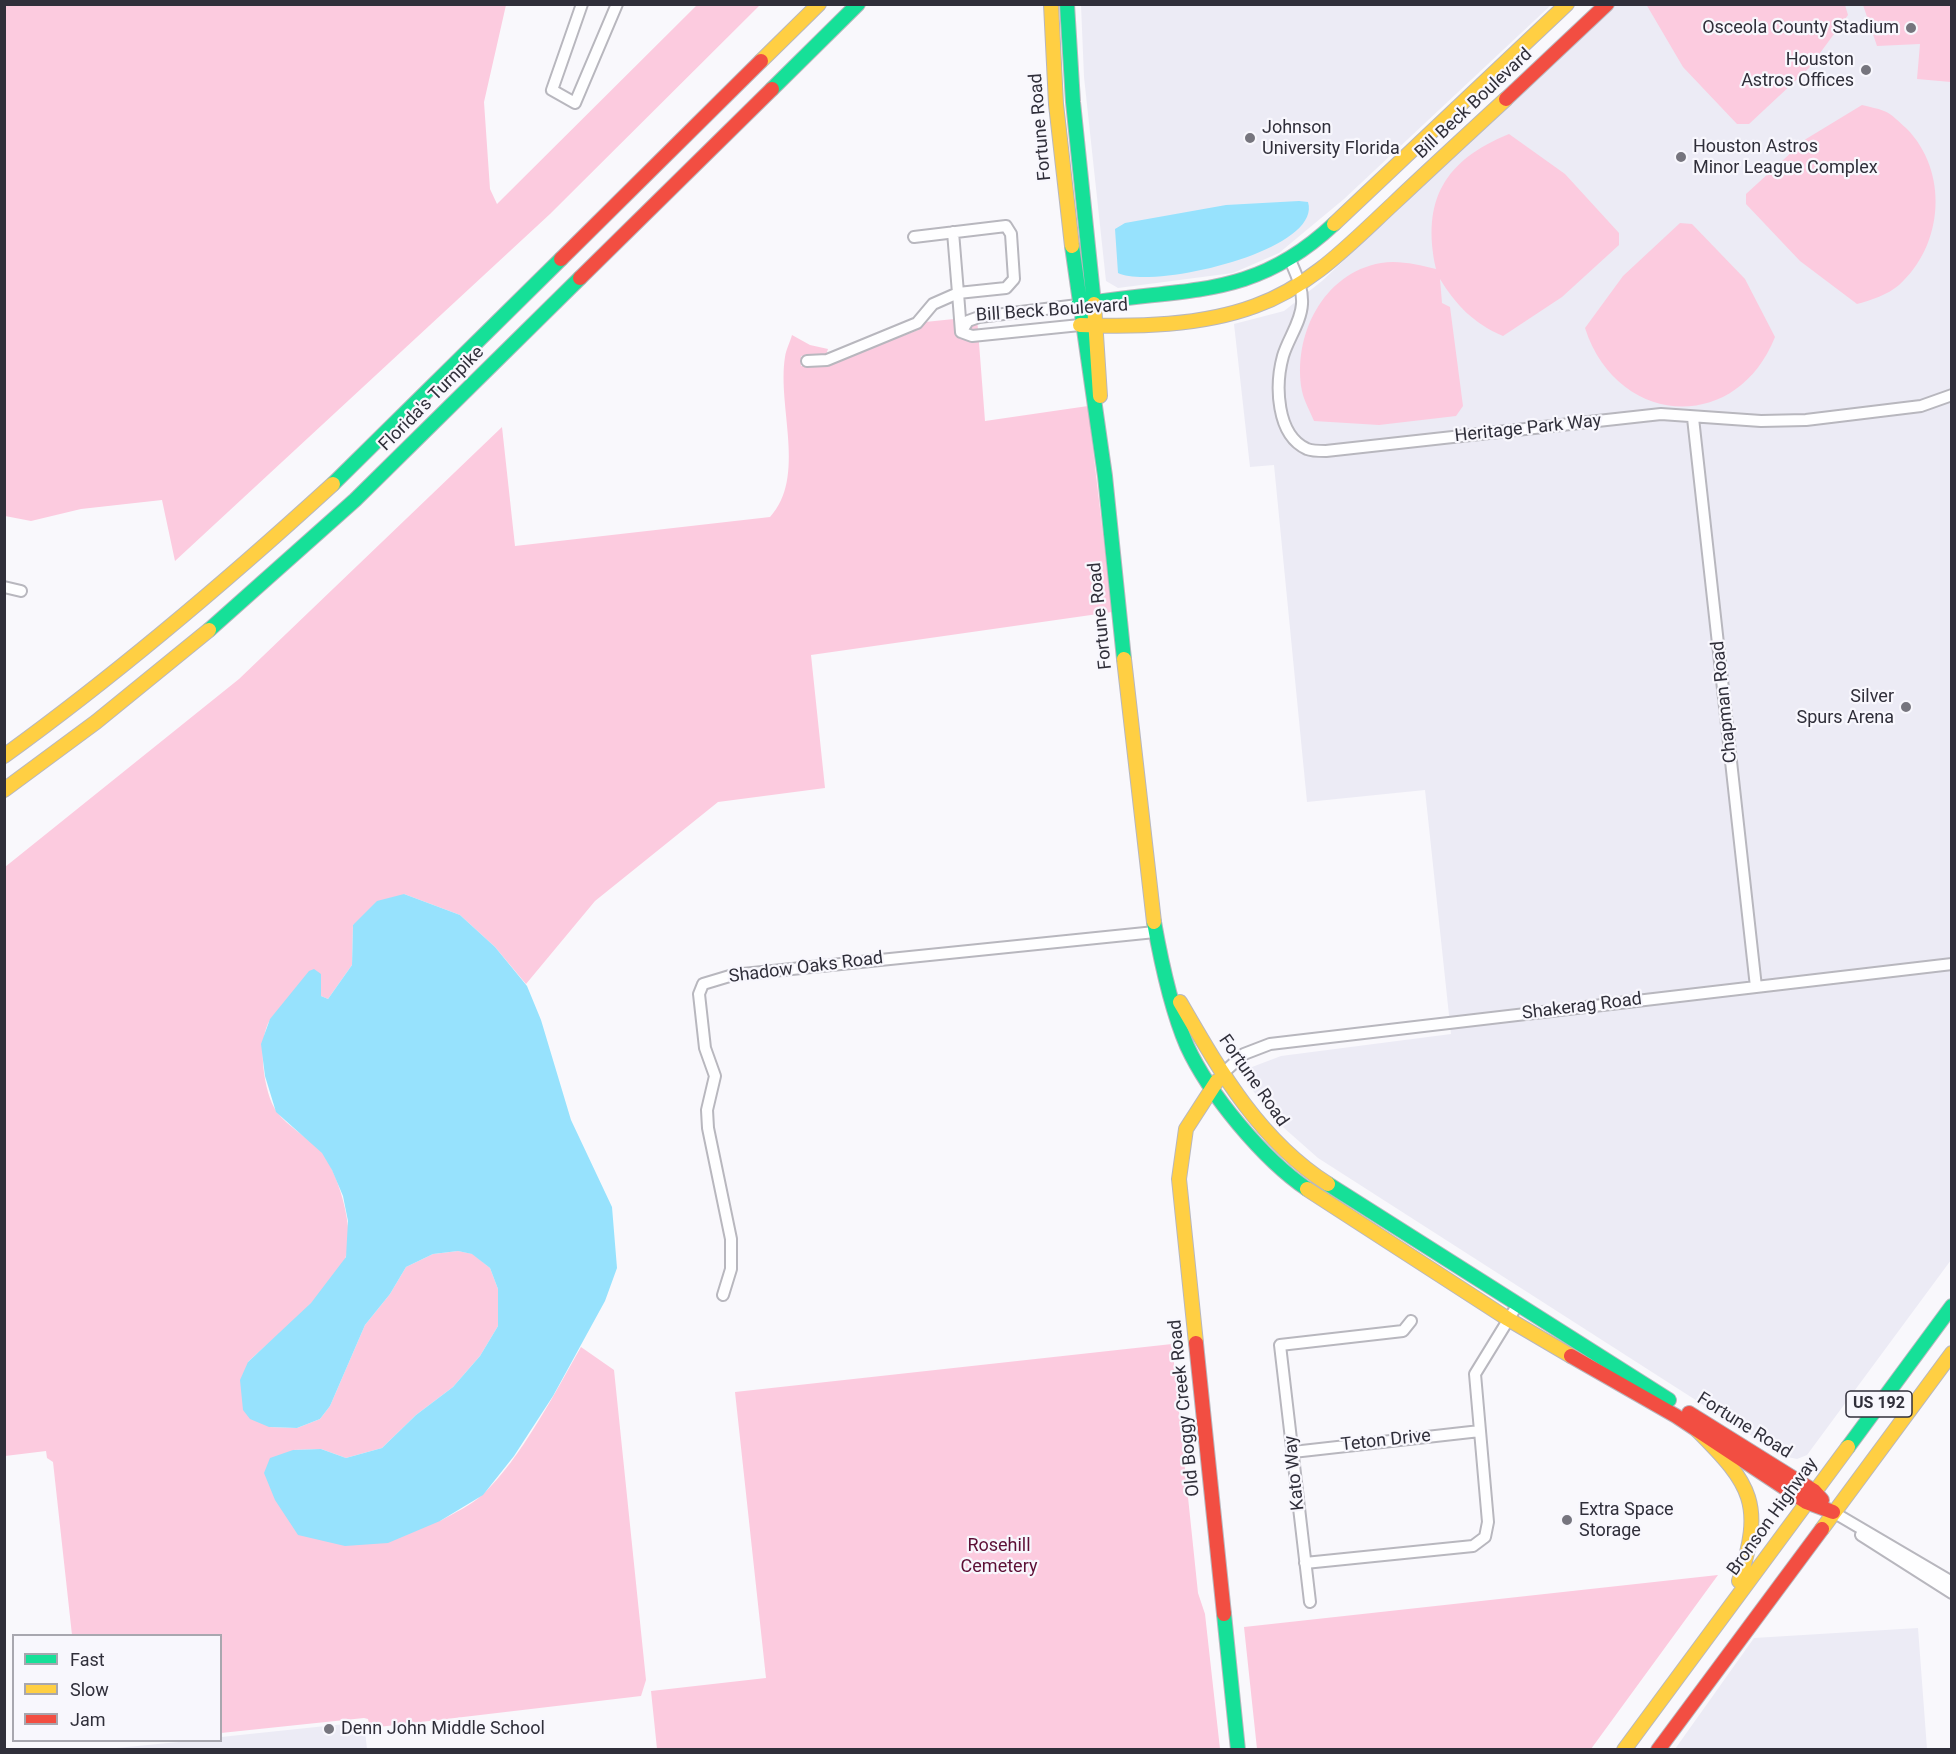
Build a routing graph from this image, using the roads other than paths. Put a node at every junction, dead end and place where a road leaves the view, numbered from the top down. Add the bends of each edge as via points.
1 (582, 4) edge
2 (617, 4) edge
3 (819, 4) edge
4 (858, 4) edge
5 (1052, 4) edge
6 (1067, 4) edge
7 (1567, 4) edge
8 (1607, 4) edge
9 (1082, 180) junction
10 (1064, 181) junction
11 (953, 232) junction
12 (915, 237) dead end
13 (1290, 260) junction
14 (1300, 284) junction
15 (958, 294) junction
16 (1095, 302) junction
17 (1078, 305) junction
18 (1080, 325) junction
19 (1098, 326) junction
20 (961, 332) junction
21 (807, 361) dead end
22 (1952, 395) edge
23 (1693, 417) junction
24 (1103, 458) junction
25 (4, 587) edge
26 (21, 591) dead end
27 (4, 756) edge
28 (4, 790) edge
29 (1155, 932) junction
30 (1952, 964) edge
31 (1169, 984) junction
32 (1756, 987) junction
33 (1222, 1074) junction
34 (1213, 1088) junction
35 (723, 1295) dead end
36 (1518, 1304) junction
37 (1952, 1306) edge
38 (1508, 1319) junction
39 (1411, 1321) dead end
40 (1952, 1353) edge
41 (1697, 1430) junction
42 (1480, 1431) junction
43 (1293, 1452) junction
44 (1810, 1497) junction
45 (1833, 1512) junction
46 (1846, 1521) junction
47 (1305, 1563) junction
48 (1952, 1582) edge
49 (1952, 1593) edge
50 (1310, 1602) dead end
51 (1731, 1604) junction
52 (1238, 1749) edge
53 (1624, 1749) edge
54 (1658, 1749) edge

1 - 2 street via 552,90 575,103
3 - 27 main road, Florida's Turnpike via 271,541 110,677
4 - 28 main road, Florida's Turnpike via 281,569 126,698
5 - 10 main road, Fortune Road via 1052,49
6 - 9 main road, Fortune Road
7 - 13 main road, Bill Beck Boulevard via 1317,240
8 - 14 main road, Bill Beck Boulevard via 1333,260
9 - 10 street
9 - 16 main road, Fortune Road
10 - 17 main road, Fortune Road
11 - 12 street
11 - 15 street
11 - 15 street via 1006,226 1011,234 1011,285
13 - 14 street, Heritage Park Way
13 - 16 main road, Bill Beck Boulevard via 1239,281 1207,288
14 - 19 main road, Bill Beck Boulevard via 1254,307 1222,314
14 - 23 street, Heritage Park Way via 1303,306 1283,358 1280,396 1282,418 1293,437 1308,449 1326,452 1661,414
15 - 20 street
15 - 21 street via 933,304 916,323 827,360
16 - 17 main road, Bill Beck Boulevard
16 - 19 main road, Fortune Road
17 - 18 main road, Fortune Road
17 - 20 street, Bill Beck Boulevard via 979,317 968,321
18 - 19 main road, Bill Beck Boulevard
18 - 20 street, Bill Beck Boulevard via 972,336
18 - 24 main road, Fortune Road
19 - 24 main road, Fortune Road
22 - 23 street, Heritage Park Way via 1921,406 1806,420
23 - 32 street, Chapman Road
24 - 29 main road, Fortune Road
25 - 26 street
29 - 31 main road, Fortune Road
29 - 35 street, Shadow Oaks Road via 744,974 703,984 699,994 705,1048 715,1076 707,1110 708,1128 731,1239 731,1269
30 - 32 street, Shakerag Road
31 - 33 main road, Fortune Road
31 - 34 main road, Fortune Road via 1187,1045
32 - 33 street, Shakerag Road via 1270,1044 1244,1054
33 - 34 main road, Old Boggy Creek Road
33 - 36 main road, Fortune Road via 1278,1146 1309,1172
34 - 38 main road, Fortune Road via 1265,1154 1299,1184
34 - 52 main road, Old Boggy Creek Road via 1186,1129 1179,1179
36 - 38 street
36 - 44 main road, Fortune Road
37 - 44 main road, Bronson Highway / US 192
38 - 41 main road, Fortune Road
38 - 42 street via 1475,1374
39 - 43 street, Kato Way via 1403,1330 1280,1345
40 - 45 main road, US 192
41 - 44 main road, Fortune Road
41 - 51 main road via 1738,1472 1750,1494 1752,1544
42 - 43 street, Teton Drive
42 - 47 street via 1488,1522 1485,1537 1473,1546
43 - 47 street, Kato Way
44 - 45 main road, Fortune Road
44 - 51 main road, Bronson Highway / US 192
45 - 46 street
45 - 54 main road, US 192
46 - 48 street
46 - 49 street via 1851,1529
47 - 50 street, Kato Way
51 - 53 main road, Bronson Highway / US 192

